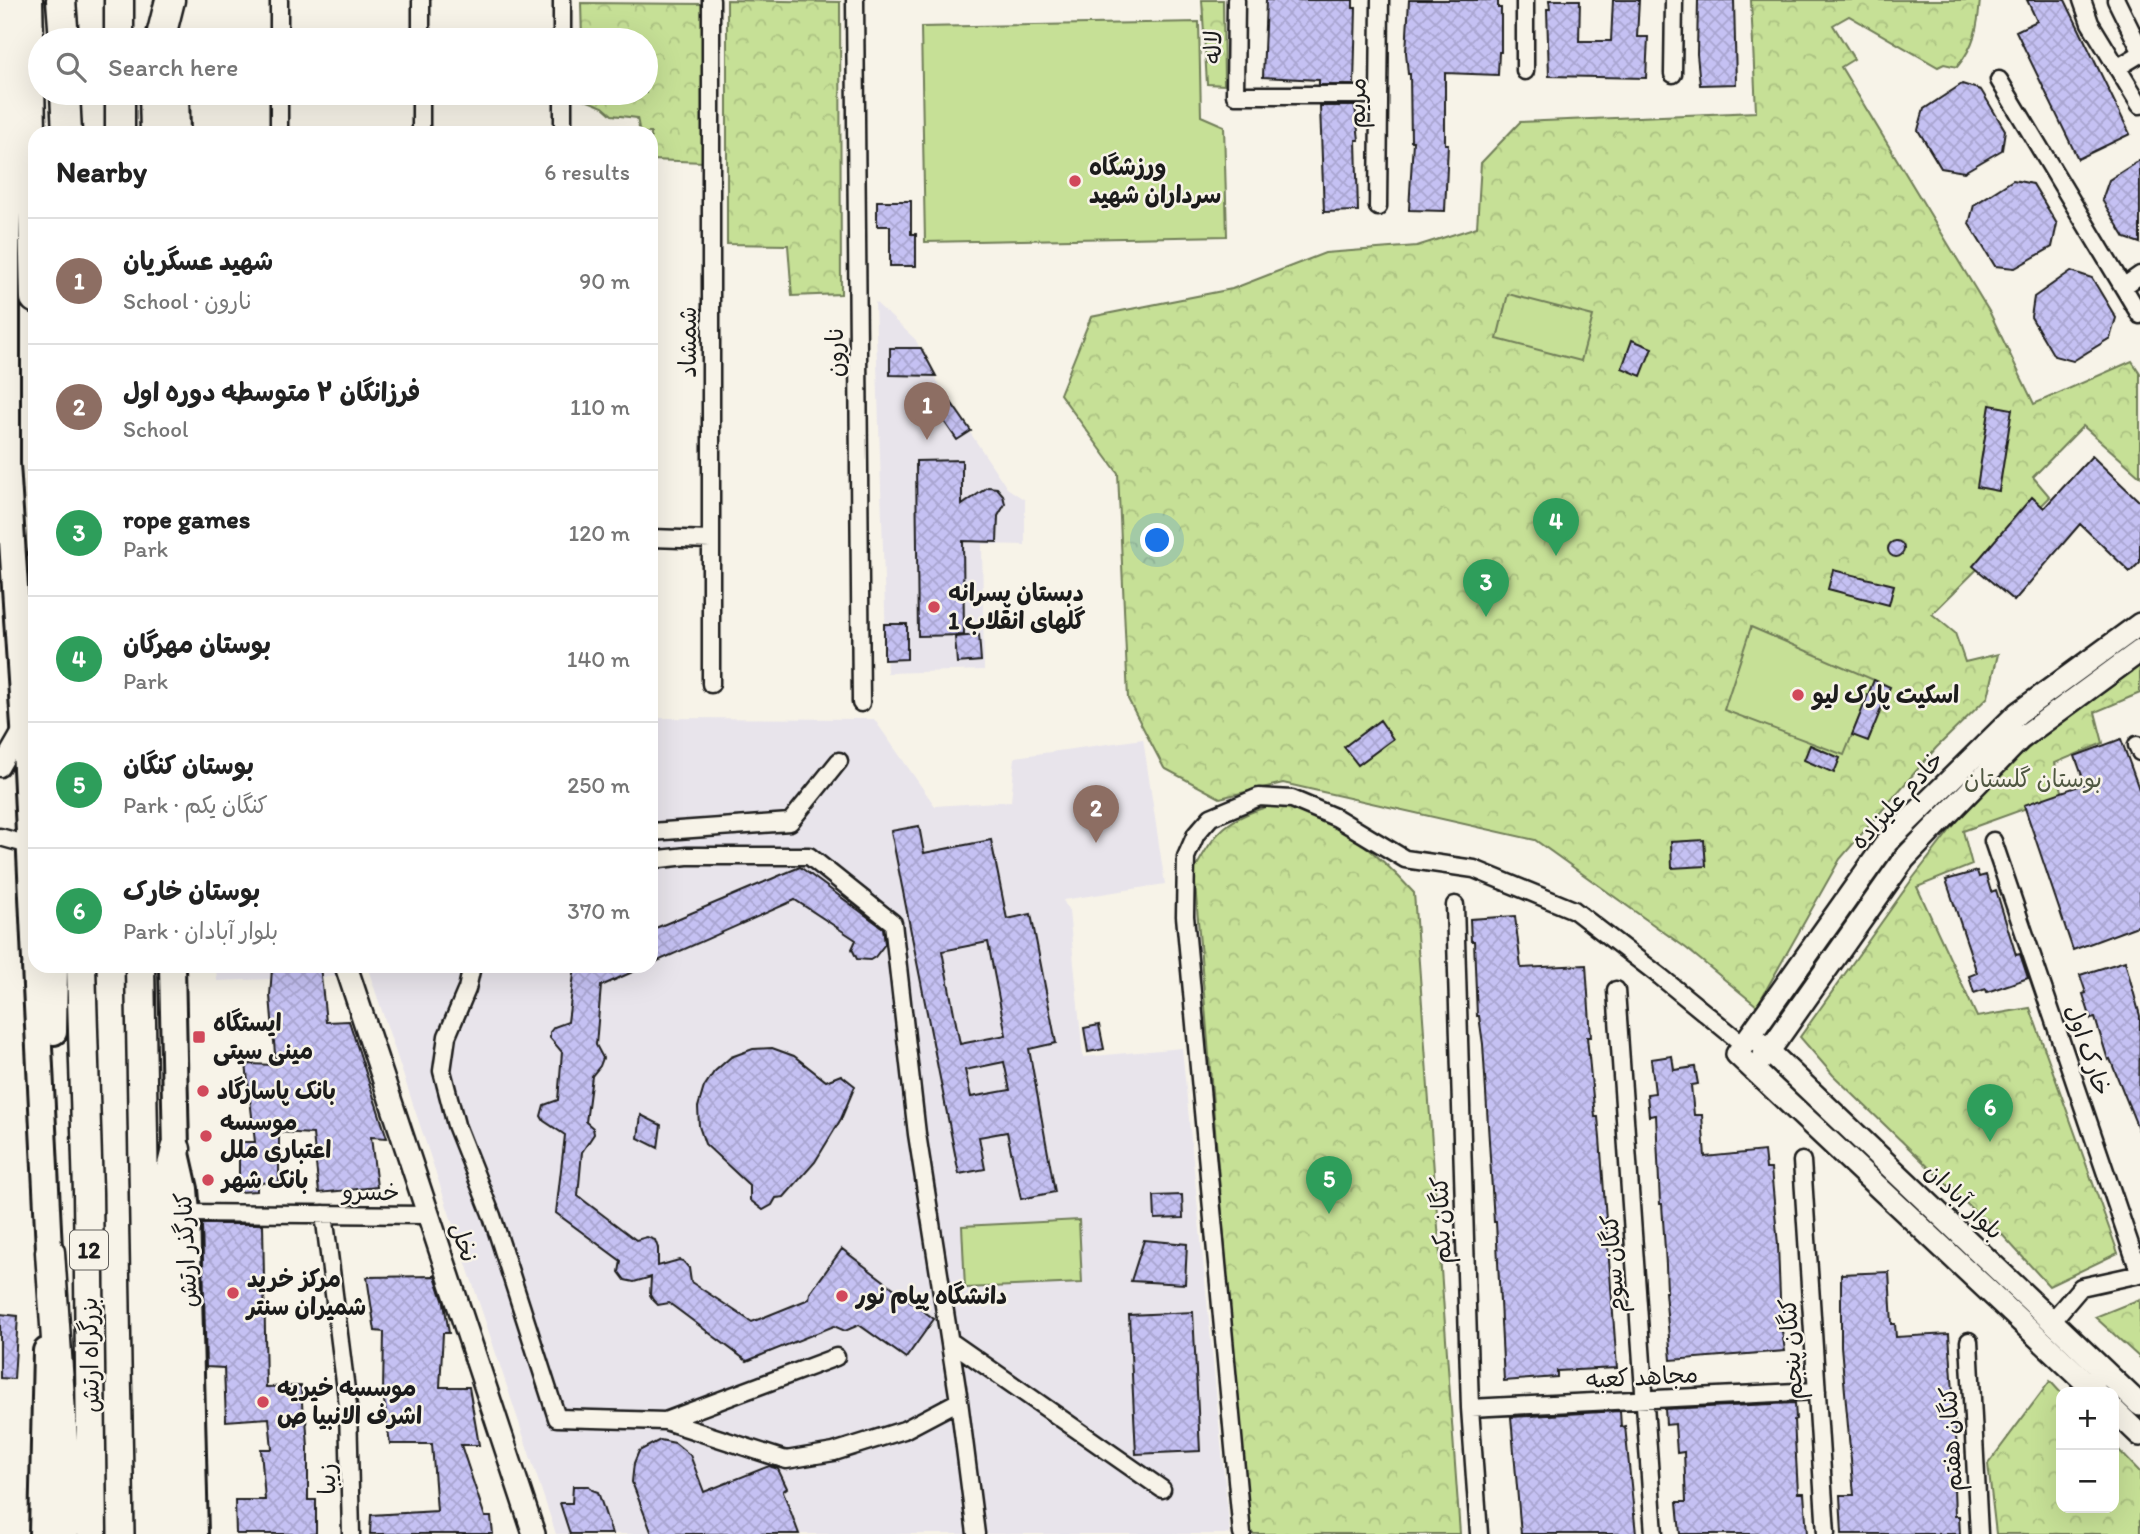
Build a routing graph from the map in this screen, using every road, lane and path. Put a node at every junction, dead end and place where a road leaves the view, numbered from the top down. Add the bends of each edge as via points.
1 (4, 0) edge
2 (28, 0) edge
3 (61, 0) edge
4 (119, 0) edge
5 (151, 0) edge
6 (170, 0) edge
7 (176, 0) edge
8 (279, 0) edge
9 (421, 0) edge
10 (562, 0) edge
11 (712, 0) edge
12 (855, 0) edge
13 (1236, 0) edge
14 (1380, 0) edge
15 (1525, 0) edge
16 (1674, 0) edge
17 (2082, 0) edge
18 (2116, 0) edge
19 (29, 28) edge
20 (63, 28) edge
21 (119, 28) edge
22 (152, 28) edge
23 (163, 28) edge
24 (176, 28) edge
25 (279, 28) edge
26 (421, 28) edge
27 (562, 28) edge
28 (2140, 49) edge
29 (2140, 54) edge
30 (2117, 68) junction
31 (1525, 71) dead end
32 (1673, 74) dead end
33 (1999, 80) dead end
34 (1380, 95) junction
35 (30, 105) edge
36 (66, 105) edge
37 (120, 105) edge
38 (154, 105) edge
39 (176, 105) edge
40 (279, 105) edge
41 (421, 105) edge
42 (563, 105) edge
43 (2140, 105) edge
44 (31, 126) edge
45 (67, 126) edge
46 (120, 126) edge
47 (155, 126) edge
48 (177, 126) edge
49 (279, 126) edge
50 (421, 126) edge
51 (563, 126) edge
52 (1378, 206) dead end
53 (2140, 275) edge
54 (2123, 287) junction
55 (2140, 315) edge
56 (658, 538) edge
57 (711, 540) junction
58 (2140, 624) edge
59 (2140, 650) edge
60 (711, 684) dead end
61 (861, 703) dead end
62 (24, 726) junction
63 (839, 761) dead end
64 (0, 768) edge
65 (28, 821) edge
66 (658, 831) edge
67 (0, 837) edge
68 (1993, 841) dead end
69 (28, 845) edge
70 (658, 859) edge
71 (1455, 905) dead end
72 (35, 973) edge
73 (55, 973) edge
74 (81, 973) edge
75 (140, 973) edge
76 (172, 973) edge
77 (348, 973) edge
78 (470, 973) edge
79 (1616, 990) dead end
80 (1744, 1045) junction
81 (1769, 1051) junction
82 (1754, 1068) junction
83 (176, 1149) junction
84 (1802, 1161) dead end
85 (187, 1213) junction
86 (324, 1214) junction
87 (428, 1216) junction
88 (50, 1252) junction
89 (2140, 1274) edge
90 (2044, 1328) junction
91 (950, 1341) junction
92 (1969, 1341) dead end
93 (836, 1357) dead end
94 (2092, 1387) edge
95 (1817, 1391) junction
96 (1645, 1399) junction
97 (960, 1401) junction
98 (2140, 1405) edge
99 (1470, 1408) junction
100 (2119, 1415) edge
101 (665, 1421) junction
102 (2140, 1435) edge
103 (1162, 1489) dead end
104 (42, 1534) edge
105 (64, 1534) edge
106 (92, 1534) edge
107 (150, 1534) edge
108 (173, 1534) edge
109 (195, 1534) edge
110 (351, 1534) edge
111 (534, 1534) edge
112 (976, 1534) edge
113 (1242, 1534) edge
114 (1479, 1534) edge
115 (1654, 1534) edge
116 (1826, 1534) edge
117 (1979, 1534) edge

1 - 62 main road via 7,464
2 - 19 highway
3 - 20 highway
4 - 21 highway
5 - 22 highway
6 - 23 highway
7 - 24 main road
8 - 25 street
9 - 26 street
10 - 27 street
11 - 57 street, شمشاد
12 - 61 street, نارون
13 - 34 street, لاله via 1235,95
14 - 34 street, مریم
15 - 31 street
16 - 32 street
17 - 30 street
18 - 28 street
29 - 30 street
30 - 43 street
33 - 54 street
34 - 52 street, مریم
35 - 44 highway
36 - 45 highway
37 - 46 highway
38 - 47 highway
39 - 48 main road
40 - 49 street
41 - 50 street
42 - 51 street
53 - 54 street
54 - 55 street
56 - 57 street
57 - 60 street, شمشاد
58 - 80 main road, خادم علیزاده via 2018,713 1887,842
59 - 81 main road, خادم علیزاده via 2020,739 1904,859
62 - 64 street
62 - 65 main road
63 - 66 street via 790,821
67 - 69 street
68 - 89 street, خارک اول
70 - 91 street via 809,856 893,923 917,1134
71 - 99 street, کنگان یکم
72 - 88 main road
73 - 88 main road
74 - 106 highway, بزرگراه ارتش / 12
75 - 107 highway
76 - 83 main road, کنارگذر ارتش
77 - 87 main road, نخل
78 - 101 street via 447,1035 442,1071 456,1125 492,1216 556,1418
79 - 96 street, کنگان سوم
80 - 81 main road, بلوار آبادان
80 - 82 main road, بلوار آبادان
80 - 113 street via 1574,910 1474,869 1405,859 1336,818 1292,799 1259,797 1211,817 1196,834 1186,857 1185,916
81 - 82 main road, خادم علیزاده
81 - 90 main road, بلوار آبادان
82 - 90 main road, بلوار آبادان
83 - 85 main road, کنارگذر ارتش
83 - 108 highway via 166,1190
84 - 95 street, کنگان پنجم
85 - 86 street, خسرو
85 - 109 main road, کنارگذر ارتش
86 - 87 street, خسرو
86 - 110 street, زیبا via 348,1406
87 - 111 main road, نخل
88 - 104 main road
88 - 105 highway via 63,1441
89 - 90 street via 2081,1287
90 - 94 main road, بلوار آبادان
90 - 98 main road, بلوار آبادان
91 - 97 street
91 - 103 street
92 - 117 street, کنگان هفتم
93 - 101 street
95 - 96 street, مجاهد کعبه
95 - 116 street, کنگان پنجم
96 - 99 street, مجاهد کعبه
96 - 115 street, کنگان سوم
97 - 101 street via 904,1430 834,1452 786,1460
97 - 112 street
99 - 114 street, کنگان یکم
100 - 102 main road

